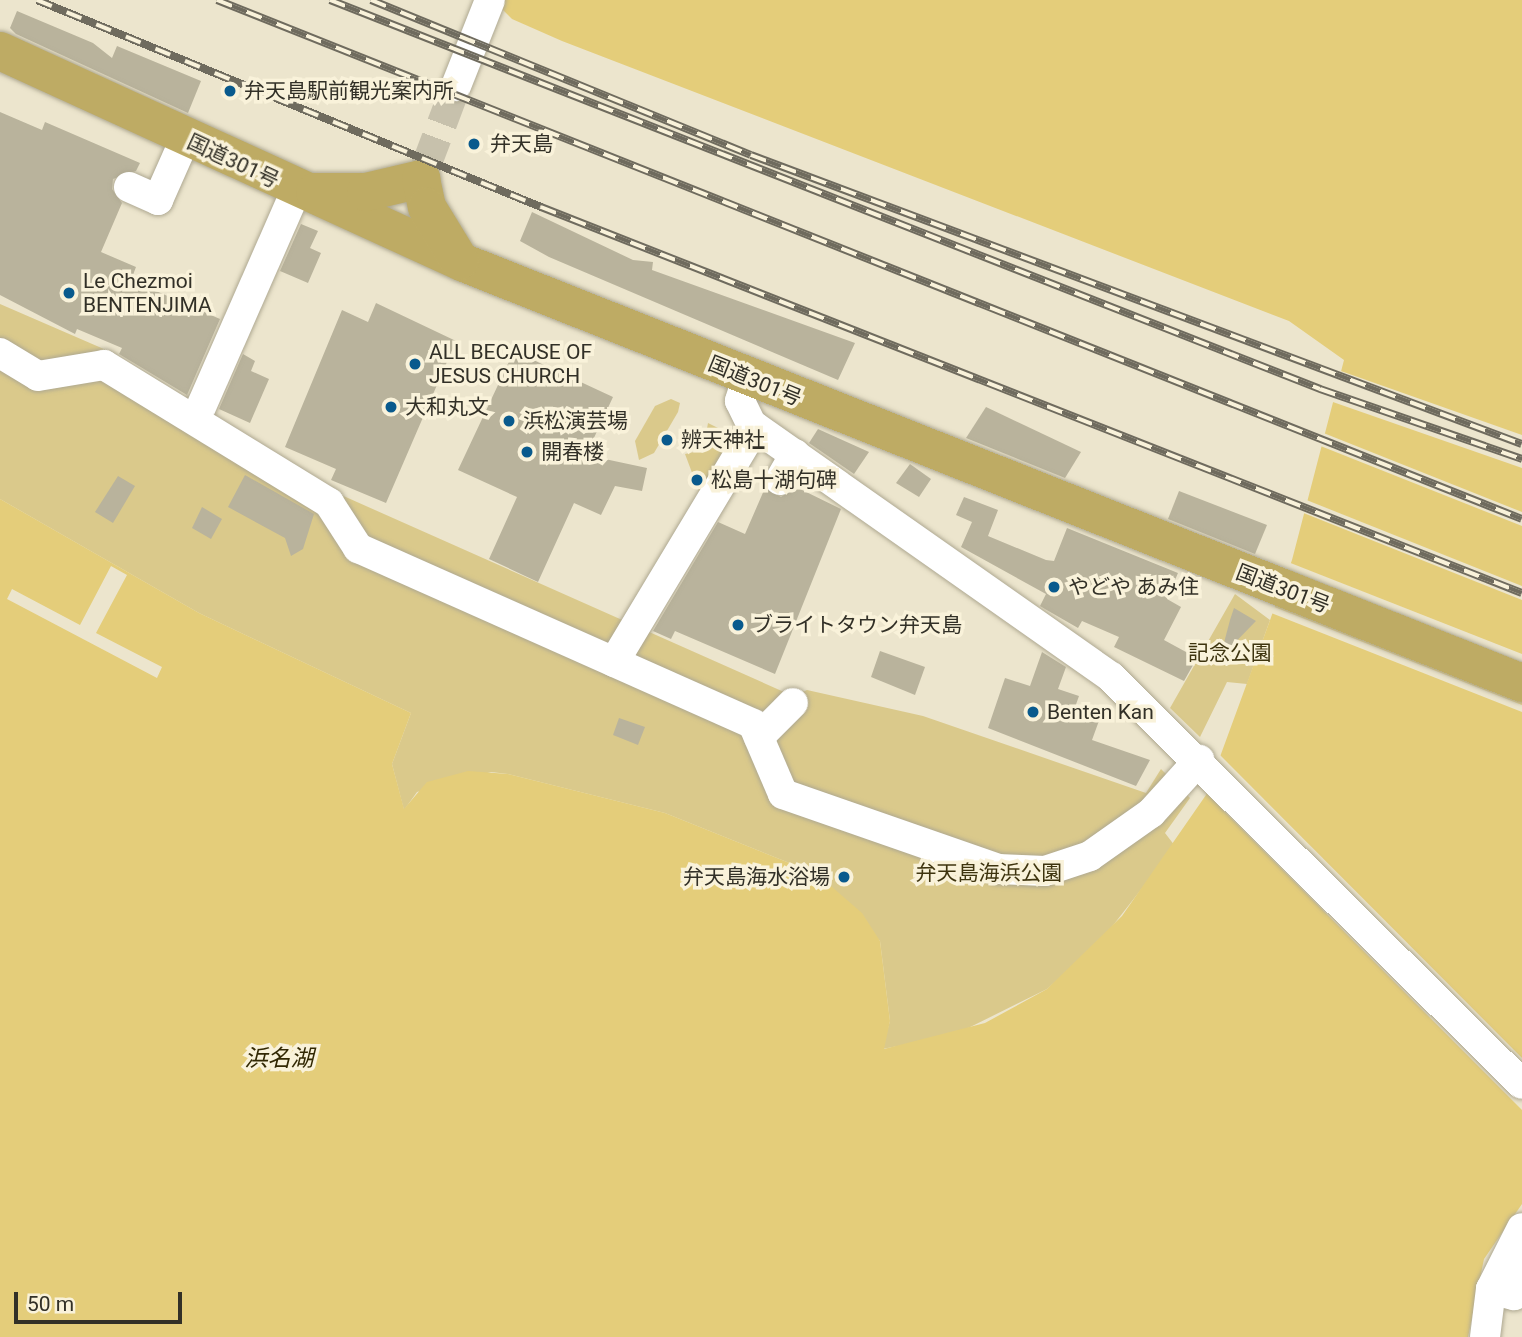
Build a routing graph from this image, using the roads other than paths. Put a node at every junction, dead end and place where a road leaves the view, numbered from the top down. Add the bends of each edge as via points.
1 (488, 4) edge
2 (0, 51) edge
3 (456, 86) tunnel mouth
4 (185, 139) junction
5 (129, 187) dead end
6 (296, 191) junction
7 (460, 261) junction
8 (0, 353) edge
9 (747, 379) junction
10 (201, 407) dead end
11 (755, 427) junction
12 (795, 454) junction
13 (780, 480) dead end
14 (614, 662) junction
15 (1522, 683) edge
16 (793, 703) dead end
17 (759, 737) junction
18 (1206, 767) junction
19 (1522, 1084) edge
20 (1522, 1228) edge
21 (1522, 1271) edge
22 (1491, 1289) junction
23 (1485, 1337) edge

1 - 3 street
2 - 4 highway, 国道301号
4 - 5 street via 158,200
4 - 6 highway, 国道301号
6 - 7 highway, 国道301号
6 - 7 highway via 366,192 424,172 433,220
6 - 10 street
7 - 9 highway, 国道301号
8 - 14 street via 38,376 104,366 329,503 358,548
9 - 11 street via 740,401
9 - 15 highway, 国道301号
11 - 12 street
11 - 14 street
12 - 13 street
12 - 18 street via 1082,653
14 - 17 street via 753,724
16 - 17 street
17 - 18 street via 783,794 998,869 1030,873 1076,863 1115,841
18 - 19 street
20 - 22 street
21 - 22 street via 1514,1295
22 - 23 street

